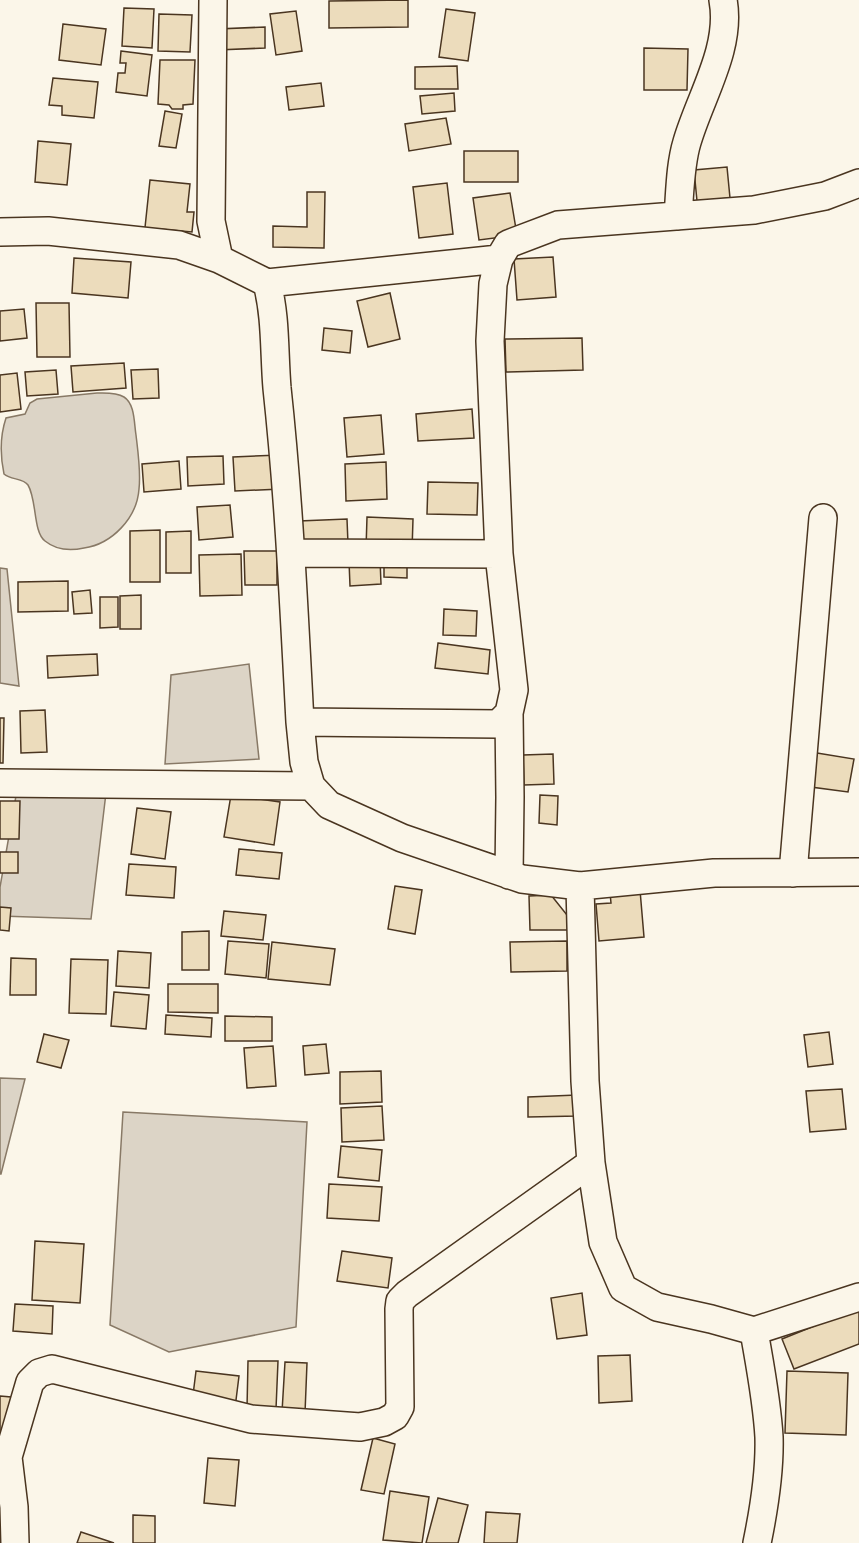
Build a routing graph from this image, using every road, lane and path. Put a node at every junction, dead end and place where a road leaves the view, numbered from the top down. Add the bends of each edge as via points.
1 (213, 0) edge
2 (723, 0) edge
3 (859, 183) edge
4 (678, 216) junction
5 (0, 232) edge
6 (219, 259) junction
7 (499, 259) junction
8 (267, 283) junction
9 (823, 518) dead end
10 (291, 553) junction
11 (499, 554) junction
12 (509, 713) junction
13 (300, 722) junction
14 (0, 783) edge
15 (311, 786) junction
16 (859, 872) edge
17 (793, 873) junction
18 (509, 875) junction
19 (580, 886) junction
20 (591, 1163) junction
21 (859, 1297) edge
22 (754, 1331) junction
23 (4, 1460) edge
24 (15, 1543) edge
25 (757, 1543) edge

1 - 6 street via 211,221
2 - 4 street via 724,33 686,145
3 - 4 street via 825,196 754,210
4 - 7 street via 558,225 508,244
5 - 6 street via 48,231 179,245
6 - 8 street
7 - 8 street
7 - 11 street via 493,284 490,341
8 - 10 street via 273,304
9 - 17 street
10 - 11 street
10 - 13 street
11 - 12 street via 514,690
12 - 13 street via 498,724
12 - 18 street
13 - 15 street
14 - 15 street
15 - 18 street via 329,805 402,838
16 - 17 street
17 - 19 street via 714,873
18 - 19 street
19 - 20 street
20 - 22 street via 603,1242 623,1288 657,1308
20 - 23 street via 400,1301 400,1407 395,1416 384,1422 360,1427 251,1419 52,1369 39,1373 30,1382
21 - 22 street
22 - 25 street via 769,1438
23 - 24 street via 14,1507

